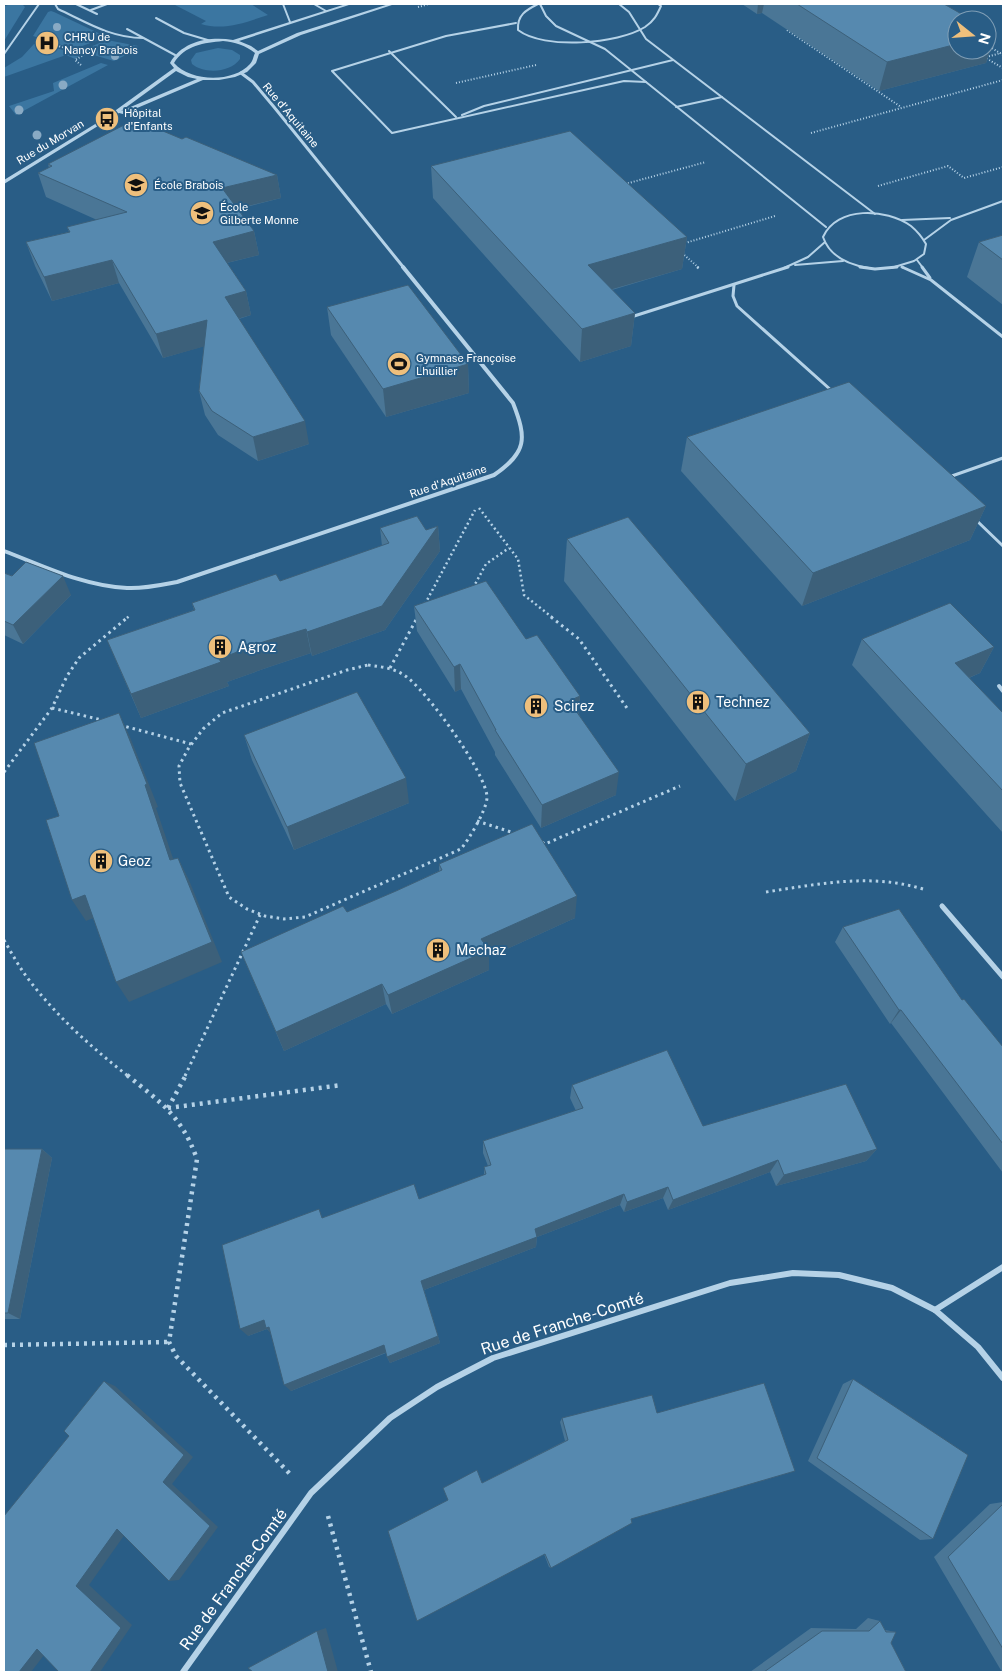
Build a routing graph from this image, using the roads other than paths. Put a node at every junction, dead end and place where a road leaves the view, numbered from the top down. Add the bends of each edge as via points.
1 (38, 4) edge
2 (55, 4) edge
3 (76, 4) edge
4 (107, 4) edge
5 (283, 4) edge
6 (314, 4) edge
7 (350, 4) edge
8 (393, 4) edge
9 (539, 4) edge
10 (618, 4) edge
11 (658, 4) edge
12 (90, 10) junction
13 (326, 11) junction
14 (97, 14) dead end
15 (156, 18) dead end
16 (290, 22) junction
17 (516, 23) junction
18 (127, 29) dead end
19 (639, 29) junction
20 (144, 38) junction
21 (211, 41) junction
22 (234, 41) junction
23 (588, 41) junction
24 (389, 51) junction
25 (257, 53) junction
26 (4, 54) edge
27 (175, 55) junction
28 (673, 60) junction
29 (175, 69) junction
30 (632, 70) junction
31 (241, 73) junction
32 (203, 78) junction
33 (646, 82) junction
34 (722, 96) junction
35 (676, 107) junction
36 (456, 117) junction
37 (107, 119) junction
38 (4, 182) edge
39 (1003, 201) edge
40 (875, 214) junction
41 (952, 218) junction
42 (901, 221) junction
43 (826, 227) junction
44 (924, 240) junction
45 (825, 242) junction
46 (846, 260) junction
47 (917, 260) junction
48 (793, 265) junction
49 (902, 267) junction
50 (931, 280) junction
51 (734, 285) junction
52 (631, 317) dead end
53 (1003, 337) edge
54 (832, 391) edge
55 (1003, 458) edge
56 (943, 479) edge
57 (969, 514) edge
58 (1003, 546) edge
59 (4, 551) edge
60 (999, 686) dead end
61 (1003, 691) edge
62 (942, 906) road end
63 (1003, 977) edge
64 (1003, 1267) edge
65 (936, 1310) junction
66 (1003, 1378) edge
67 (183, 1672) edge

1 - 26 lane
2 - 20 lane via 58,9 113,35
3 - 12 lane
4 - 12 lane
5 - 16 lane
6 - 13 lane
7 - 13 street
8 - 25 street via 299,34
9 - 17 lane via 520,15
9 - 23 lane via 556,26
10 - 19 lane via 629,12
11 - 19 lane via 660,12 656,19
12 - 14 lane
13 - 16 street
15 - 21 lane via 184,33
16 - 22 street
17 - 23 lane via 523,34 538,40
17 - 24 lane via 486,27
18 - 20 lane
19 - 23 lane
19 - 28 lane via 646,39
20 - 27 lane
21 - 22 street
21 - 27 street via 183,49
22 - 25 street
23 - 30 lane via 605,49
24 - 36 lane
24 - 36 lane via 332,70 392,133
25 - 31 street via 252,67
27 - 29 street via 172,62
28 - 30 lane
28 - 34 lane
29 - 32 street via 184,75
29 - 37 street, Rue du Morvan
30 - 33 lane
30 - 36 lane via 484,106
31 - 32 street
31 - 59 street, Rue d'Aquitaine via 274,107 513,403 523,430 517,455 494,475 177,582 146,587 103,586
32 - 37 street, Rue du Morvan
33 - 35 lane
33 - 36 lane via 624,81
34 - 35 lane
34 - 40 lane
35 - 43 lane
37 - 38 street, Rue du Morvan
39 - 41 lane
40 - 42 lane
40 - 43 lane via 852,214 836,219
41 - 42 lane
41 - 44 lane
42 - 44 lane via 908,223
43 - 45 lane
44 - 47 lane via 924,254
45 - 46 lane via 828,248
45 - 48 lane
46 - 48 lane
46 - 49 lane via 878,269
47 - 49 lane
47 - 50 lane
48 - 51 lane
49 - 50 lane
50 - 53 lane
51 - 52 lane
51 - 54 lane via 733,299 737,306
55 - 56 lane
57 - 58 lane
60 - 61 lane
62 - 63 street
64 - 65 street
65 - 66 street, Rue de Franche-Comté via 978,1347
65 - 67 street, Rue de Franche-Comté via 892,1288 839,1275 793,1273 730,1283 493,1358 437,1387 390,1418 311,1493

